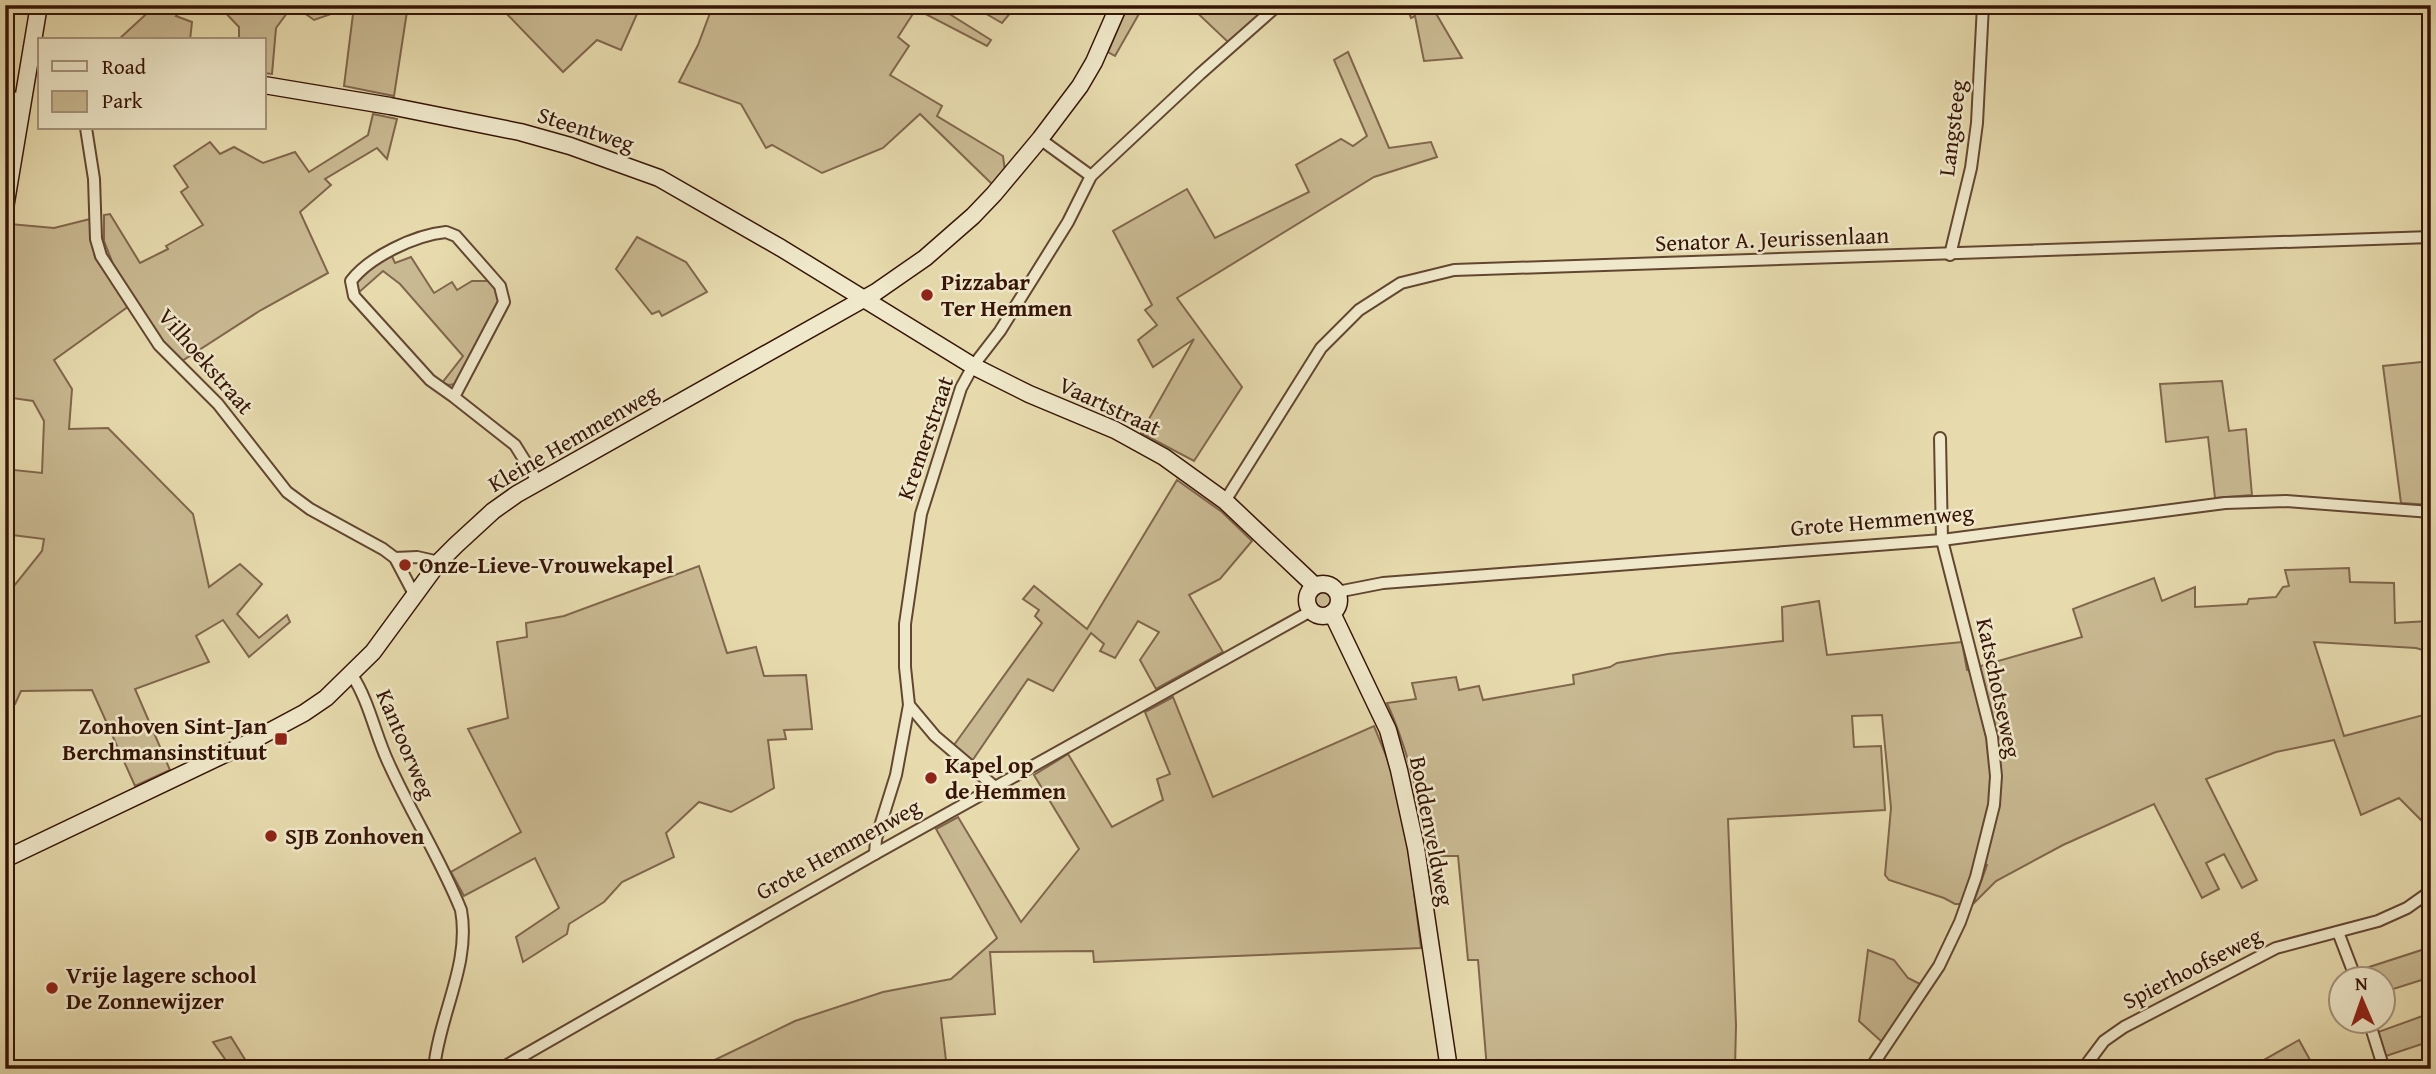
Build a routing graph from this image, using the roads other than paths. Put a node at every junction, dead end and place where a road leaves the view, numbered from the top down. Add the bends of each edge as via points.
1 (39, 5) edge
2 (1119, 5) edge
3 (1278, 5) edge
4 (1983, 5) edge
5 (36, 50) edge
6 (266, 85) edge
7 (5, 96) edge
8 (23, 99) junction
9 (86, 130) edge
10 (1040, 139) junction
11 (1091, 176) junction
12 (5, 208) edge
13 (2431, 237) edge
14 (1950, 255) junction
15 (864, 298) junction
16 (973, 366) junction
17 (454, 397) junction
18 (1940, 438) dead end
19 (538, 482) junction
20 (1225, 501) junction
21 (2431, 512) edge
22 (1942, 540) junction
23 (395, 558) junction
24 (439, 562) junction
25 (1315, 586) junction
26 (1337, 592) junction
27 (415, 596) junction
28 (1311, 611) junction
29 (1332, 613) junction
30 (352, 675) junction
31 (909, 705) junction
32 (995, 788) junction
33 (875, 854) junction
34 (5, 859) edge
35 (2431, 891) edge
36 (2338, 932) junction
37 (2351, 965) edge
38 (2374, 1036) edge
39 (435, 1069) edge
40 (500, 1069) edge
41 (1449, 1069) edge
42 (1870, 1069) edge
43 (2083, 1069) edge
44 (2385, 1069) edge

1 - 5 street
2 - 10 street, Kleine Hemmenweg via 1080,86
3 - 11 street, Kremerstraat
4 - 14 street, Langsteeg via 1977,123
5 - 8 street
6 - 15 street, Steentweg via 457,118 594,154 670,184
7 - 8 street
8 - 12 street
9 - 23 street, Vilhoekstraat via 101,256 159,345 218,404 287,492
10 - 11 street
10 - 15 street, Kleine Hemmenweg via 973,216 925,258
11 - 16 street, Kremerstraat via 1068,222
13 - 14 street, Senator A. Jeurissenlaan
14 - 20 street, Senator A. Jeurissenlaan via 1454,270 1401,284 1359,310 1321,348
15 - 16 street, Vaartstraat
15 - 19 street, Kleine Hemmenweg
16 - 20 street, Vaartstraat via 1115,430 1164,457
16 - 31 street, Kremerstraat via 961,388 921,514 905,624
17 - 17 street via 430,380 363,306 351,281 384,252 446,232 456,236 500,286 503,296 502,307
17 - 19 street via 515,445
18 - 22 street
19 - 24 street, Kleine Hemmenweg via 493,511
20 - 25 street, Vaartstraat
21 - 22 street, Grote Hemmenweg via 2286,501 2225,503
22 - 26 street, Grote Hemmenweg via 1396,582
22 - 42 street, Katschotseweg via 1992,737 1994,805 1960,922 1939,966
23 - 24 street, Vilhoekstraat
23 - 27 street
24 - 27 street, Kleine Hemmenweg
25 - 26 street, Grote Hemmenweg via 1325,584
25 - 28 street via 1307,597
26 - 29 street via 1339,601
27 - 30 street, Kleine Hemmenweg
28 - 29 street via 1319,616
28 - 32 street, Grote Hemmenweg
29 - 41 street, Boddenveldweg via 1388,730 1407,802
30 - 34 street, Kleine Hemmenweg via 327,698 287,723
30 - 39 street, Kantoorweg via 363,692 401,792 461,910 463,949
31 - 32 street via 935,736
31 - 33 street, Kremerstraat
32 - 33 street, Grote Hemmenweg
33 - 40 street, Grote Hemmenweg
35 - 36 street, Spierhoofseweg via 2390,916
36 - 37 street
36 - 43 street, Spierhoofseweg via 2276,948 2124,1027 2104,1041
38 - 44 street

